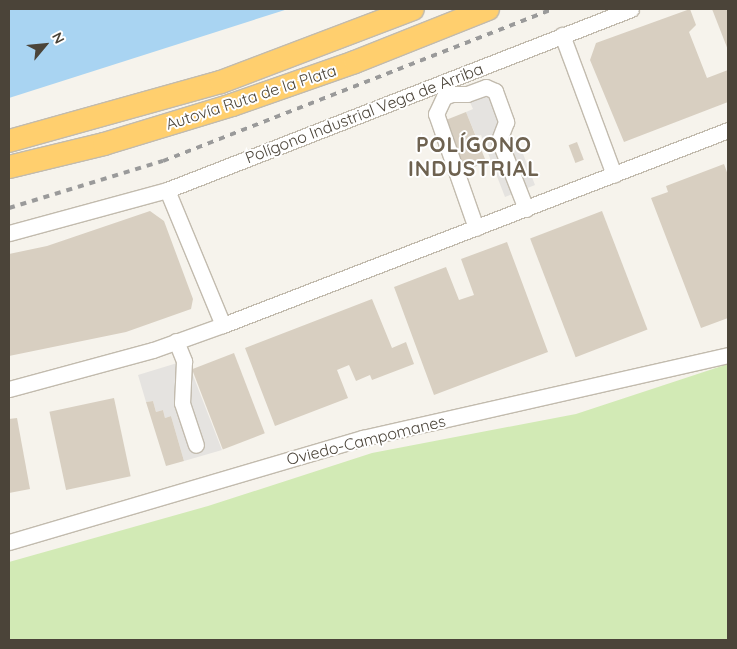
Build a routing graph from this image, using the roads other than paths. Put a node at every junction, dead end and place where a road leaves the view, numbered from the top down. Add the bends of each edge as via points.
1 (413, 9) edge
2 (488, 9) edge
3 (631, 9) edge
4 (562, 35) junction
5 (728, 130) edge
6 (9, 141) edge
7 (9, 167) edge
8 (614, 175) junction
9 (167, 190) junction
10 (526, 209) junction
11 (476, 228) junction
12 (9, 233) edge
13 (223, 325) junction
14 (176, 342) junction
15 (728, 355) edge
16 (9, 389) edge
17 (196, 445) dead end
18 (9, 542) edge

1 - 6 highway, Autovía Ruta de la Plata via 222,82
2 - 7 highway, Autovía Ruta de la Plata via 355,62 232,105 104,144
3 - 4 street, Polígono Industrial Vega de Arriba
4 - 8 street
4 - 9 street, Polígono Industrial Vega de Arriba
5 - 8 street
8 - 10 street
9 - 12 street, Polígono Industrial Vega de Arriba
9 - 13 street
10 - 11 street
10 - 11 street via 499,140 506,122 495,91 486,87 444,97 436,114
11 - 13 street
13 - 14 street
14 - 16 street
14 - 17 street via 184,361 182,403
15 - 18 street, Oviedo-Campomanes via 363,438

